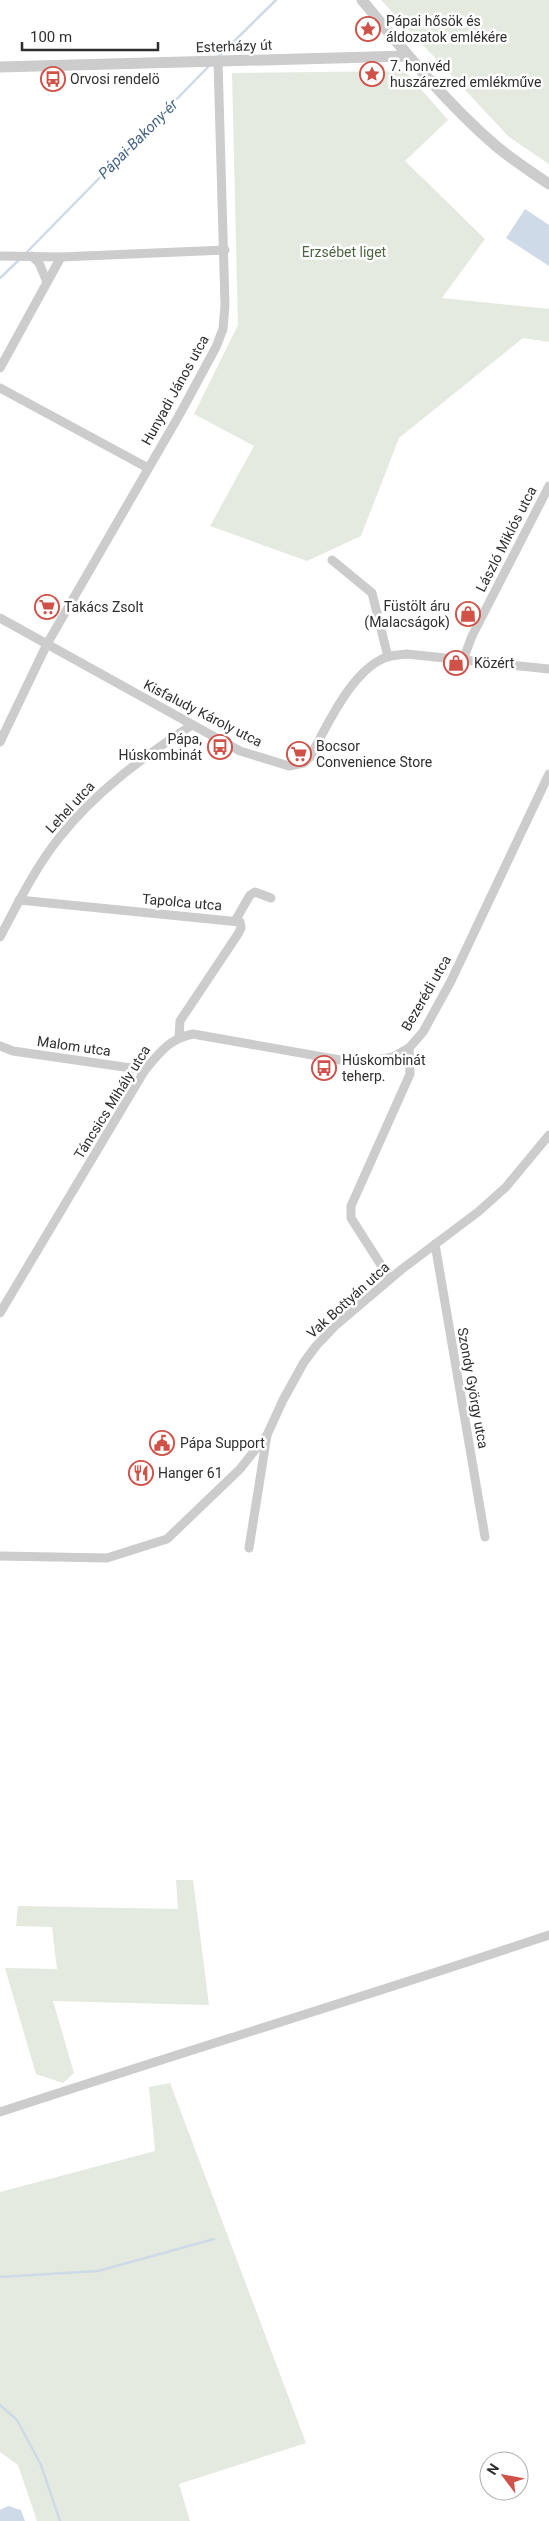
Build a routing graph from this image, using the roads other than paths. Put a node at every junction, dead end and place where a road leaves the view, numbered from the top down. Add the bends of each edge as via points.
1 (362, 0) edge
2 (408, 56) junction
3 (218, 62) junction
4 (0, 67) edge
5 (549, 184) edge
6 (225, 250) junction
7 (4, 256) edge
8 (32, 256) junction
9 (61, 256) junction
10 (47, 282) junction
11 (0, 368) edge
12 (0, 388) edge
13 (148, 468) junction
14 (549, 486) edge
15 (332, 560) dead end
16 (0, 618) edge
17 (47, 644) junction
18 (388, 657) junction
19 (463, 660) junction
20 (549, 669) edge
21 (192, 725) junction
22 (0, 742) edge
23 (549, 774) edge
24 (271, 898) dead end
25 (19, 900) junction
26 (235, 921) junction
27 (0, 937) edge
28 (179, 1037) junction
29 (0, 1046) edge
30 (409, 1048) junction
31 (145, 1070) junction
32 (549, 1135) edge
33 (435, 1244) junction
34 (390, 1279) junction
35 (0, 1313) edge
36 (267, 1435) junction
37 (485, 1537) dead end
38 (249, 1548) dead end
39 (0, 1556) edge
40 (549, 1935) edge
41 (0, 2112) edge

1 - 2 street
2 - 3 street, Esterházy út
2 - 5 street via 490,141
3 - 4 street, Esterházy út
3 - 6 street, Hunyadi János utca
6 - 9 street
6 - 13 street, Hunyadi János utca via 225,312 220,338
7 - 8 street
8 - 9 street
8 - 10 street via 39,263
9 - 10 street
10 - 11 street
12 - 13 street
13 - 17 street, Hunyadi János utca
14 - 19 street, László Miklós utca via 472,636
15 - 18 street via 372,593
16 - 17 street, Kisfaludy Károly utca
17 - 21 street, Kisfaludy Károly utca
17 - 22 street, Hunyadi János utca
18 - 19 street via 407,654
18 - 21 street, Kisfaludy Károly utca via 372,665 355,682 310,757 298,765 280,765 250,755
19 - 20 street
21 - 25 street, Lehel utca via 127,770 85,808 57,840
23 - 30 street, Bezerédi utca via 451,981 423,1032
24 - 26 street via 255,892 250,895
25 - 26 street, Tapolca utca
25 - 27 street, Lehel utca
26 - 28 street, Tapolca utca via 240,922 241,928 180,1021
28 - 30 street via 193,1034 357,1063 394,1057
28 - 31 street, Táncsics Mihály utca via 164,1047
29 - 31 street, Malom utca via 13,1051
30 - 34 street, Bezerédi utca via 410,1074 351,1206 351,1218
31 - 35 street, Táncsics Mihály utca
32 - 33 street, Vak Bottyán utca via 506,1187
33 - 34 street, Vak Bottyán utca
33 - 37 street, Szondy György utca
34 - 36 street, Vak Bottyán utca via 316,1346 283,1400
36 - 38 street
36 - 39 street, Vak Bottyán utca via 240,1469 167,1539 107,1558
40 - 41 street

